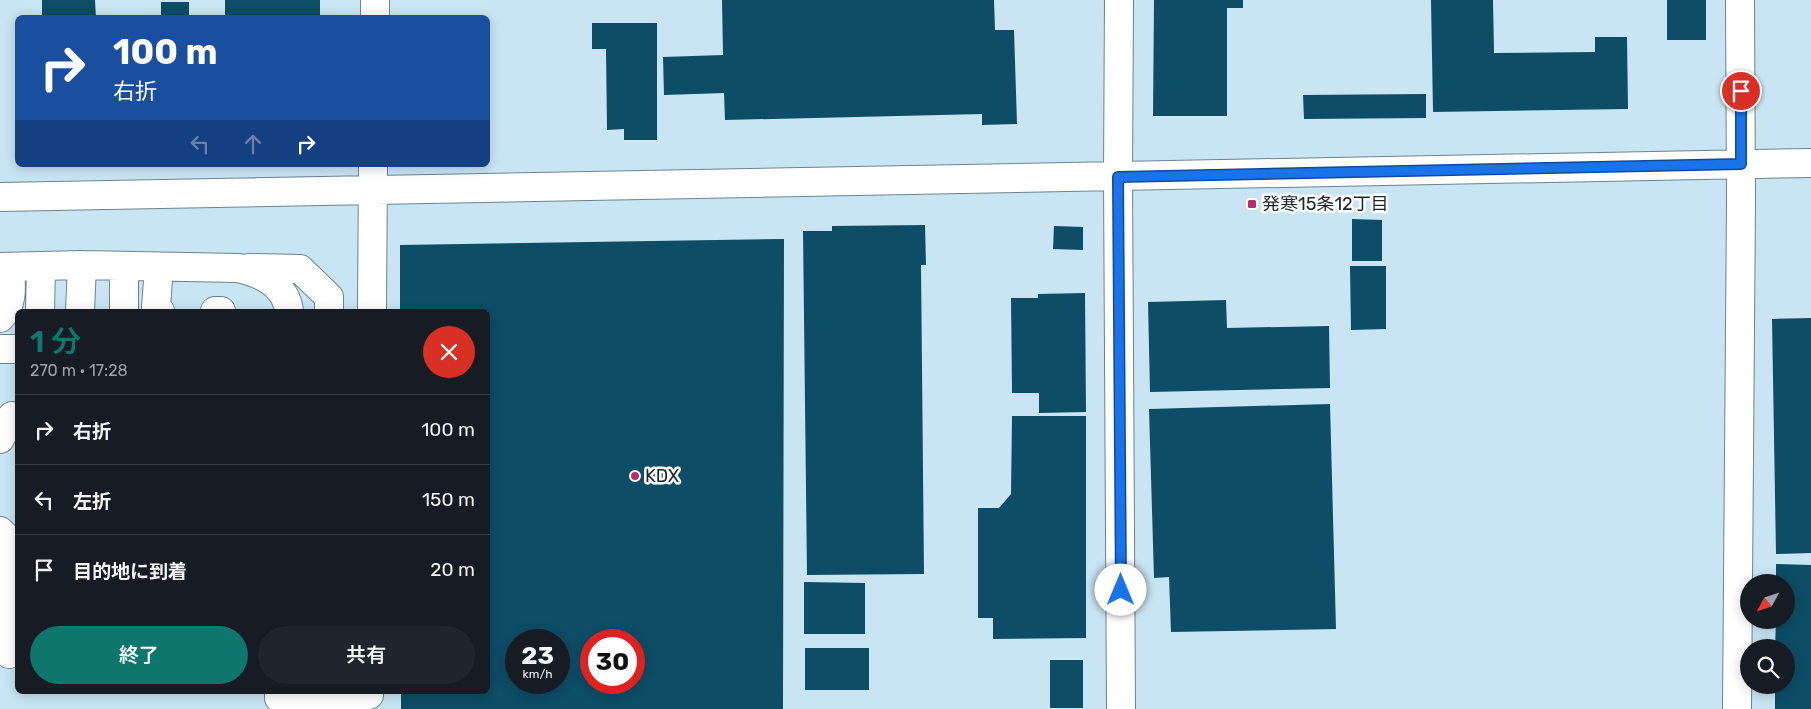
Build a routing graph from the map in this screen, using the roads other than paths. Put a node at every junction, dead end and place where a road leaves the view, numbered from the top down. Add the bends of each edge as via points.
1 (375, 0) edge
2 (1118, 0) edge
3 (1740, 0) edge
4 (375, 15) edge
5 (1811, 163) edge
6 (1741, 164) junction
7 (1118, 177) junction
8 (373, 178) edge
9 (0, 197) edge
10 (82, 265) junction
11 (41, 266) junction
12 (124, 266) junction
13 (5, 267) edge
14 (159, 267) junction
15 (238, 268) junction
16 (40, 309) edge
17 (80, 309) edge
18 (124, 309) edge
19 (158, 309) edge
20 (288, 309) edge
21 (329, 309) edge
22 (372, 309) edge
23 (0, 318) edge
24 (0, 349) edge
25 (15, 349) edge
26 (0, 531) edge
27 (9, 654) edge
28 (279, 694) edge
29 (369, 698) edge
30 (1122, 709) edge
31 (1737, 709) edge

1 - 4 street
2 - 7 street
3 - 6 street
5 - 6 street
6 - 7 street
6 - 31 street
7 - 8 street
7 - 30 street
8 - 9 street
8 - 22 street
10 - 11 street
10 - 12 street
10 - 17 street
11 - 13 street
11 - 16 street
12 - 14 street
12 - 18 street
13 - 23 street via 11,298
14 - 15 street
14 - 19 street
15 - 20 street via 270,280 280,290
15 - 21 street via 300,269 329,297
24 - 25 street
26 - 27 street via 6,537
28 - 29 street via 279,698

